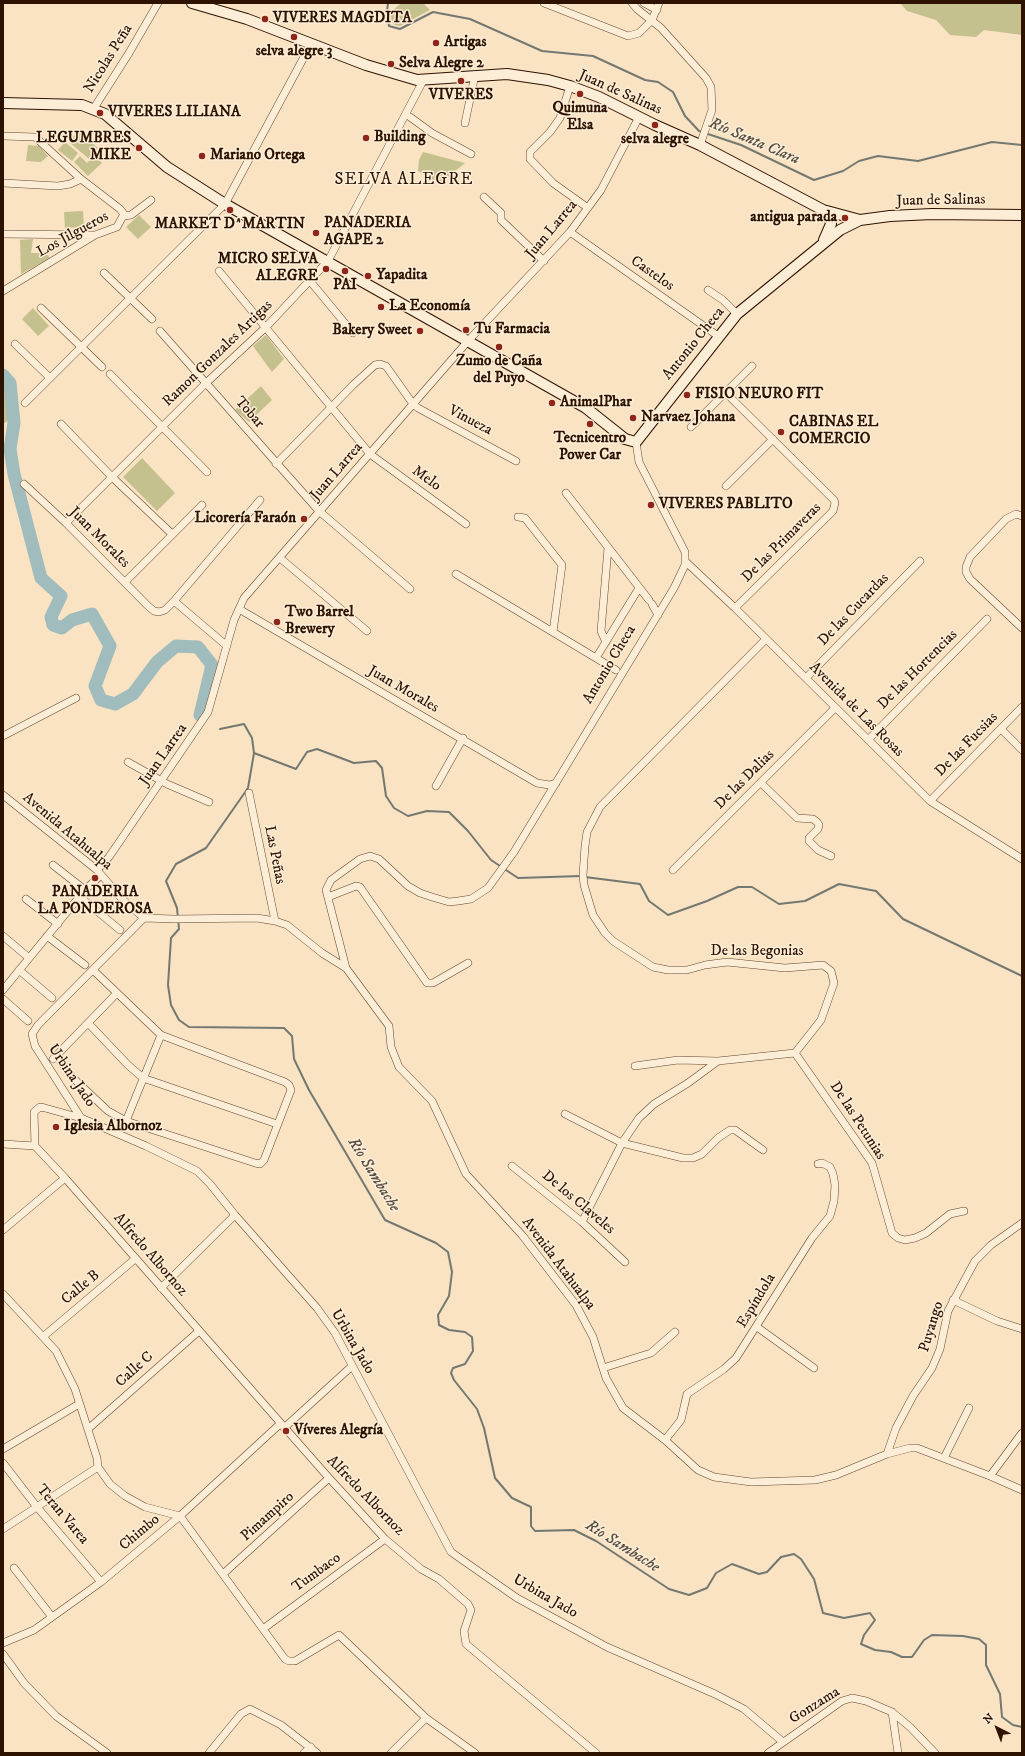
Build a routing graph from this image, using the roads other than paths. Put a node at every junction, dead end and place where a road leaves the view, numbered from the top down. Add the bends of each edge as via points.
1 (158, 3) edge
2 (544, 3) edge
3 (632, 3) edge
4 (644, 3) edge
5 (199, 4) edge
6 (658, 6) edge
7 (652, 20) junction
8 (311, 44) junction
9 (475, 75) junction
10 (423, 81) junction
11 (570, 86) junction
12 (3, 103) edge
13 (94, 108) junction
14 (410, 117) dead end
15 (639, 117) junction
16 (465, 123) dead end
17 (3, 136) edge
18 (700, 144) junction
19 (471, 154) dead end
20 (81, 179) junction
21 (3, 183) edge
22 (484, 197) dead end
23 (151, 200) dead end
24 (226, 204) junction
25 (588, 208) junction
26 (823, 210) junction
27 (1022, 215) edge
28 (124, 216) junction
29 (860, 220) junction
30 (570, 232) junction
31 (3, 234) edge
32 (95, 235) junction
33 (819, 247) junction
34 (544, 260) junction
35 (328, 261) junction
36 (219, 271) dead end
37 (104, 273) dead end
38 (310, 281) junction
39 (708, 290) dead end
40 (3, 291) edge
41 (130, 299) junction
42 (41, 308) dead end
43 (737, 314) junction
44 (152, 319) dead end
45 (266, 327) junction
46 (160, 331) dead end
47 (353, 333) dead end
48 (718, 336) junction
49 (468, 341) junction
50 (15, 344) dead end
51 (81, 346) junction
52 (752, 366) dead end
53 (102, 367) dead end
54 (110, 374) dead end
55 (50, 378) junction
56 (205, 384) junction
57 (725, 392) junction
58 (25, 403) dead end
59 (413, 404) junction
60 (332, 407) junction
61 (61, 424) dead end
62 (162, 427) junction
63 (691, 427) dead end
64 (773, 439) junction
65 (636, 442) junction
66 (370, 454) junction
67 (516, 460) dead end
68 (276, 464) junction
69 (207, 472) dead end
70 (112, 477) junction
71 (24, 484) dead end
72 (726, 486) dead end
73 (566, 493) dead end
74 (260, 500) dead end
75 (202, 505) dead end
76 (319, 511) junction
77 (1022, 516) edge
78 (518, 517) dead end
79 (66, 523) junction
80 (466, 524) dead end
81 (172, 534) junction
82 (608, 548) junction
83 (280, 558) junction
84 (920, 561) dead end
85 (686, 562) junction
86 (456, 574) dead end
87 (125, 582) junction
88 (639, 588) junction
89 (410, 589) dead end
90 (174, 601) junction
91 (735, 608) junction
92 (239, 609) junction
93 (658, 615) junction
94 (987, 619) dead end
95 (1022, 628) edge
96 (367, 631) dead end
97 (553, 632) junction
98 (766, 639) junction
99 (606, 642) junction
100 (227, 646) junction
101 (596, 658) junction
102 (616, 670) dead end
103 (806, 678) junction
104 (76, 698) dead end
105 (1022, 707) edge
106 (835, 708) junction
107 (1001, 729) junction
108 (3, 736) edge
109 (462, 738) junction
110 (868, 740) junction
111 (1022, 750) edge
112 (128, 762) dead end
113 (161, 781) junction
114 (761, 782) junction
115 (556, 783) junction
116 (436, 786) dead end
117 (249, 793) dead end
118 (3, 795) edge
119 (930, 801) junction
120 (209, 802) dead end
121 (831, 856) dead end
122 (1022, 859) edge
123 (53, 865) dead end
124 (673, 870) dead end
125 (99, 872) junction
126 (85, 890) junction
127 (80, 897) junction
128 (328, 897) junction
129 (26, 899) dead end
130 (144, 918) junction
131 (275, 921) junction
132 (58, 924) junction
133 (120, 930) dead end
134 (3, 936) edge
135 (47, 936) junction
136 (29, 958) junction
137 (468, 963) dead end
138 (85, 965) dead end
139 (346, 968) junction
140 (19, 970) junction
141 (93, 970) junction
142 (3, 990) edge
143 (117, 994) junction
144 (52, 998) dead end
145 (3, 1000) edge
146 (28, 1022) dead end
147 (89, 1024) junction
148 (161, 1035) junction
149 (795, 1053) junction
150 (718, 1061) junction
151 (635, 1066) dead end
152 (144, 1078) junction
153 (565, 1114) dead end
154 (81, 1118) junction
155 (126, 1121) junction
156 (277, 1124) junction
157 (622, 1143) junction
158 (3, 1144) edge
159 (35, 1146) junction
160 (763, 1150) dead end
161 (818, 1164) dead end
162 (512, 1166) dead end
163 (65, 1178) junction
164 (964, 1211) dead end
165 (235, 1215) junction
166 (582, 1222) junction
167 (1022, 1223) edge
168 (3, 1230) edge
169 (135, 1259) junction
170 (625, 1262) dead end
171 (161, 1288) junction
172 (3, 1294) edge
173 (953, 1300) junction
174 (757, 1327) junction
175 (1022, 1330) edge
176 (199, 1331) junction
177 (675, 1332) dead end
178 (44, 1336) junction
179 (352, 1366) junction
180 (604, 1368) junction
181 (814, 1368) dead end
182 (79, 1404) junction
183 (969, 1408) dead end
184 (282, 1426) junction
185 (88, 1429) junction
186 (1022, 1433) edge
187 (665, 1440) junction
188 (3, 1449) edge
189 (888, 1454) junction
190 (944, 1458) junction
191 (3, 1463) edge
192 (98, 1467) junction
193 (990, 1476) junction
194 (329, 1478) junction
195 (1022, 1490) edge
196 (37, 1507) junction
197 (180, 1516) junction
198 (3, 1529) edge
199 (385, 1539) junction
200 (14, 1568) dead end
201 (223, 1574) junction
202 (101, 1582) junction
203 (52, 1617) junction
204 (263, 1629) junction
205 (3, 1643) edge
206 (3, 1654) edge
207 (892, 1712) junction
208 (426, 1718) junction
209 (783, 1742) junction
210 (311, 1746) junction
211 (107, 1753) edge
212 (208, 1753) edge
213 (304, 1753) edge
214 (317, 1753) edge
215 (391, 1753) edge
216 (475, 1753) edge
217 (596, 1753) edge
218 (768, 1753) edge
219 (898, 1753) edge
220 (935, 1753) edge

1 - 13 street, Nicolas Peña
2 - 7 street via 628,36 639,33
3 - 7 street
4 - 6 street
5 - 8 street, Juan de Salinas via 247,19
6 - 7 street
7 - 18 street via 709,83 712,110
8 - 10 street, Juan de Salinas via 366,65
8 - 24 street
9 - 10 street, Juan de Salinas
9 - 11 street, Juan de Salinas via 525,76
9 - 16 street
10 - 35 street, Ramon Gonzales Artigas
11 - 15 street, Juan de Salinas
11 - 25 street via 560,118 530,152 530,159 553,183
12 - 13 street via 82,105
13 - 24 street via 114,121 167,167
14 - 19 street via 432,133
15 - 18 street, Juan de Salinas
15 - 25 street, Juan Larrea via 607,179
17 - 20 street, Los Jilgueros via 36,137
18 - 26 street, Juan de Salinas
20 - 21 street via 58,186
20 - 28 street, Los Jilgueros via 120,209
22 - 34 street via 501,212 501,220
23 - 28 street via 131,215
24 - 35 street
24 - 41 street
25 - 30 street, Juan Larrea
26 - 29 street, Juan de Salinas
26 - 33 street via 830,218 831,224
27 - 29 street, Juan de Salinas via 932,214
28 - 32 street, Los Jilgueros via 117,227
29 - 33 street, Juan de Salinas via 840,230
30 - 34 street, Juan Larrea
30 - 48 street, Castelos
31 - 32 street
32 - 40 street, Los Jilgueros
33 - 43 street, Antonio Checa
34 - 49 street, Juan Larrea
35 - 38 street, Ramon Gonzales Artigas
35 - 49 street
36 - 45 street, Melo
37 - 41 street
38 - 45 street, Ramon Gonzales Artigas
38 - 47 street
39 - 43 street
41 - 44 street
41 - 51 street
42 - 51 street
43 - 48 street, Antonio Checa
45 - 56 street, Ramon Gonzales Artigas
45 - 60 street, Melo
46 - 56 street, Tobar
48 - 65 street, Antonio Checa
49 - 59 street, Juan Larrea
49 - 65 street via 586,408 625,439
50 - 55 street
51 - 53 street
51 - 55 street
52 - 57 street
54 - 62 street
55 - 58 street
56 - 62 street, Ramon Gonzales Artigas
56 - 68 street, Tobar
57 - 63 street
57 - 64 street, De las Primaveras
59 - 60 street via 386,366 380,364 374,365
59 - 66 street, Juan Larrea
59 - 67 street, Vinueza
60 - 66 street, Melo
60 - 68 street
61 - 70 street
62 - 69 street
62 - 70 street, Ramon Gonzales Artigas
64 - 72 street
64 - 91 street, De las Primaveras via 834,500 835,506
65 - 85 street via 639,462 685,552
66 - 76 street, Juan Larrea
66 - 80 street, Melo
68 - 76 street, Tobar
70 - 79 street, Ramon Gonzales Artigas
70 - 81 street
71 - 79 street, Juan Morales
73 - 82 street
74 - 90 street
75 - 81 street
76 - 83 street, Juan Larrea
76 - 89 street, Tobar
77 - 95 street via 1016,514 1006,519 970,557 966,567 970,579
78 - 97 street via 525,518 562,564
79 - 87 street, Juan Morales
81 - 87 street
82 - 88 street
82 - 99 street via 600,631
83 - 92 street, Juan Larrea via 244,598
83 - 96 street
84 - 103 street, De las Cucardas
85 - 91 street, Avenida de Las Rosas
85 - 93 street, Antonio Checa
86 - 97 street
87 - 90 street, Juan Morales via 154,611 165,610
88 - 93 street
88 - 99 street
90 - 100 street
91 - 98 street, Avenida de Las Rosas
92 - 100 street, Juan Larrea
92 - 109 street, Juan Morales
93 - 115 street, Antonio Checa
94 - 110 street, De las Hortencias
97 - 101 street
98 - 103 street, Avenida de Las Rosas
98 - 149 street, De las Begonias via 600,807 587,832 583,866 584,885 593,915 605,933 653,967 687,970 727,962 785,968 823,965 832,971 834,983 821,1020
99 - 101 street
100 - 113 street, Juan Larrea via 208,712
101 - 102 street
103 - 106 street, Avenida de Las Rosas
104 - 108 street
105 - 107 street, De las Fucsias
106 - 110 street, Avenida de Las Rosas
106 - 114 street, De las Dalias
107 - 111 street
107 - 119 street, De las Fucsias
109 - 115 street, Juan Morales via 537,783
109 - 116 street
110 - 119 street, Avenida de Las Rosas
112 - 113 street
113 - 120 street
113 - 125 street, Juan Larrea
114 - 121 street via 797,818 813,819 817,822 818,829 809,841 818,850
114 - 124 street, De las Dalias
115 - 128 street, Antonio Checa via 514,852 488,888 477,896 449,902 420,893 408,886 380,859 370,856 360,859 331,880 326,890
117 - 131 street, Las Peñas
118 - 125 street, Avenida Atahualpa
119 - 122 street, Avenida de Las Rosas
123 - 126 street
125 - 126 street, Juan Larrea
125 - 130 street, Avenida Atahualpa via 123,900
126 - 127 street, Juan Larrea
127 - 132 street, Juan Larrea
127 - 133 street
128 - 137 street via 356,886 360,887 427,983 433,983
128 - 139 street, Antonio Checa
129 - 132 street
130 - 131 street, Avenida Atahualpa via 246,917
130 - 141 street, Urbina Jado
131 - 139 street, Avenida Atahualpa via 287,925 322,953
132 - 135 street, Juan Larrea
134 - 136 street
135 - 136 street, Juan Larrea
135 - 138 street
136 - 140 street, Juan Larrea
139 - 180 street, Avenida Atahualpa via 389,1026 391,1047 399,1067 432,1101 466,1174 522,1235 576,1305 594,1337
140 - 142 street, Juan Larrea
140 - 144 street
141 - 143 street
141 - 154 street, Urbina Jado via 32,1034 35,1046
143 - 147 street
143 - 148 street
145 - 146 street
147 - 152 street
147 - 155 street via 55,1058 108,1111
148 - 152 street
148 - 156 street via 286,1082 291,1090
149 - 150 street
149 - 164 street, De las Petunias via 872,1163 892,1233 905,1240 915,1238 926,1233 950,1214
150 - 151 street via 678,1060
150 - 157 street via 654,1104 639,1118
152 - 155 street
152 - 156 street
153 - 157 street
154 - 159 street via 45,1108 36,1109
154 - 165 street, Urbina Jado via 197,1171
155 - 156 street via 260,1164 264,1160
157 - 160 street via 683,1158 693,1158 702,1154 718,1138 730,1130 735,1130
157 - 166 street
158 - 159 street
159 - 163 street, Alfredo Albornoz
161 - 174 street, Espíndola via 830,1167 833,1174 834,1202 830,1216 812,1238
162 - 166 street, De los Claveles
163 - 168 street
163 - 169 street, Alfredo Albornoz
165 - 171 street
165 - 179 street, Urbina Jado via 317,1308 335,1333
166 - 170 street, De los Claveles
167 - 173 street, Puyango via 991,1245 975,1261
169 - 171 street, Alfredo Albornoz
169 - 178 street, Calle B
171 - 176 street, Alfredo Albornoz
172 - 178 street
173 - 175 street
173 - 189 street, Puyango via 948,1311 940,1350 896,1428
174 - 181 street
174 - 187 street, Espíndola via 736,1358 687,1394 682,1420
176 - 184 street, Alfredo Albornoz
176 - 185 street, Calle C
177 - 180 street via 651,1353
178 - 182 street via 76,1389
179 - 184 street, Chimbo
179 - 209 street, Urbina Jado via 451,1552 517,1598 606,1647 715,1694 744,1710
180 - 187 street, Avenida Atahualpa via 610,1387 623,1408
182 - 185 street
182 - 188 street
183 - 190 street
184 - 194 street, Alfredo Albornoz
184 - 197 street, Chimbo
185 - 192 street
186 - 193 street
187 - 189 street, Avenida Atahualpa via 698,1470 714,1477 750,1482 815,1480 836,1475
189 - 190 street, Avenida Atahualpa via 917,1448
190 - 193 street, Avenida Atahualpa
191 - 196 street, Teran Varea
192 - 196 street
192 - 197 street via 110,1484 125,1496 145,1507
193 - 195 street, Avenida Atahualpa
194 - 199 street, Alfredo Albornoz
194 - 201 street, Pimampiro
196 - 198 street
196 - 202 street, Teran Varea
197 - 201 street
197 - 202 street, Chimbo
199 - 204 street, Tumbaco
199 - 217 street, Alfredo Albornoz via 468,1604 471,1610 464,1631 466,1644
200 - 203 street
201 - 204 street
202 - 203 street, Chimbo
203 - 205 street, Chimbo via 34,1630
204 - 208 street via 289,1661 295,1661 339,1635
206 - 211 street via 24,1683 56,1716
207 - 209 street, Gonzama via 852,1698 842,1701
207 - 219 street
207 - 220 street, Gonzama via 910,1726
208 - 215 street
208 - 216 street
209 - 218 street, Gonzama
210 - 212 street via 281,1725 250,1709 241,1714
210 - 213 street
210 - 214 street

